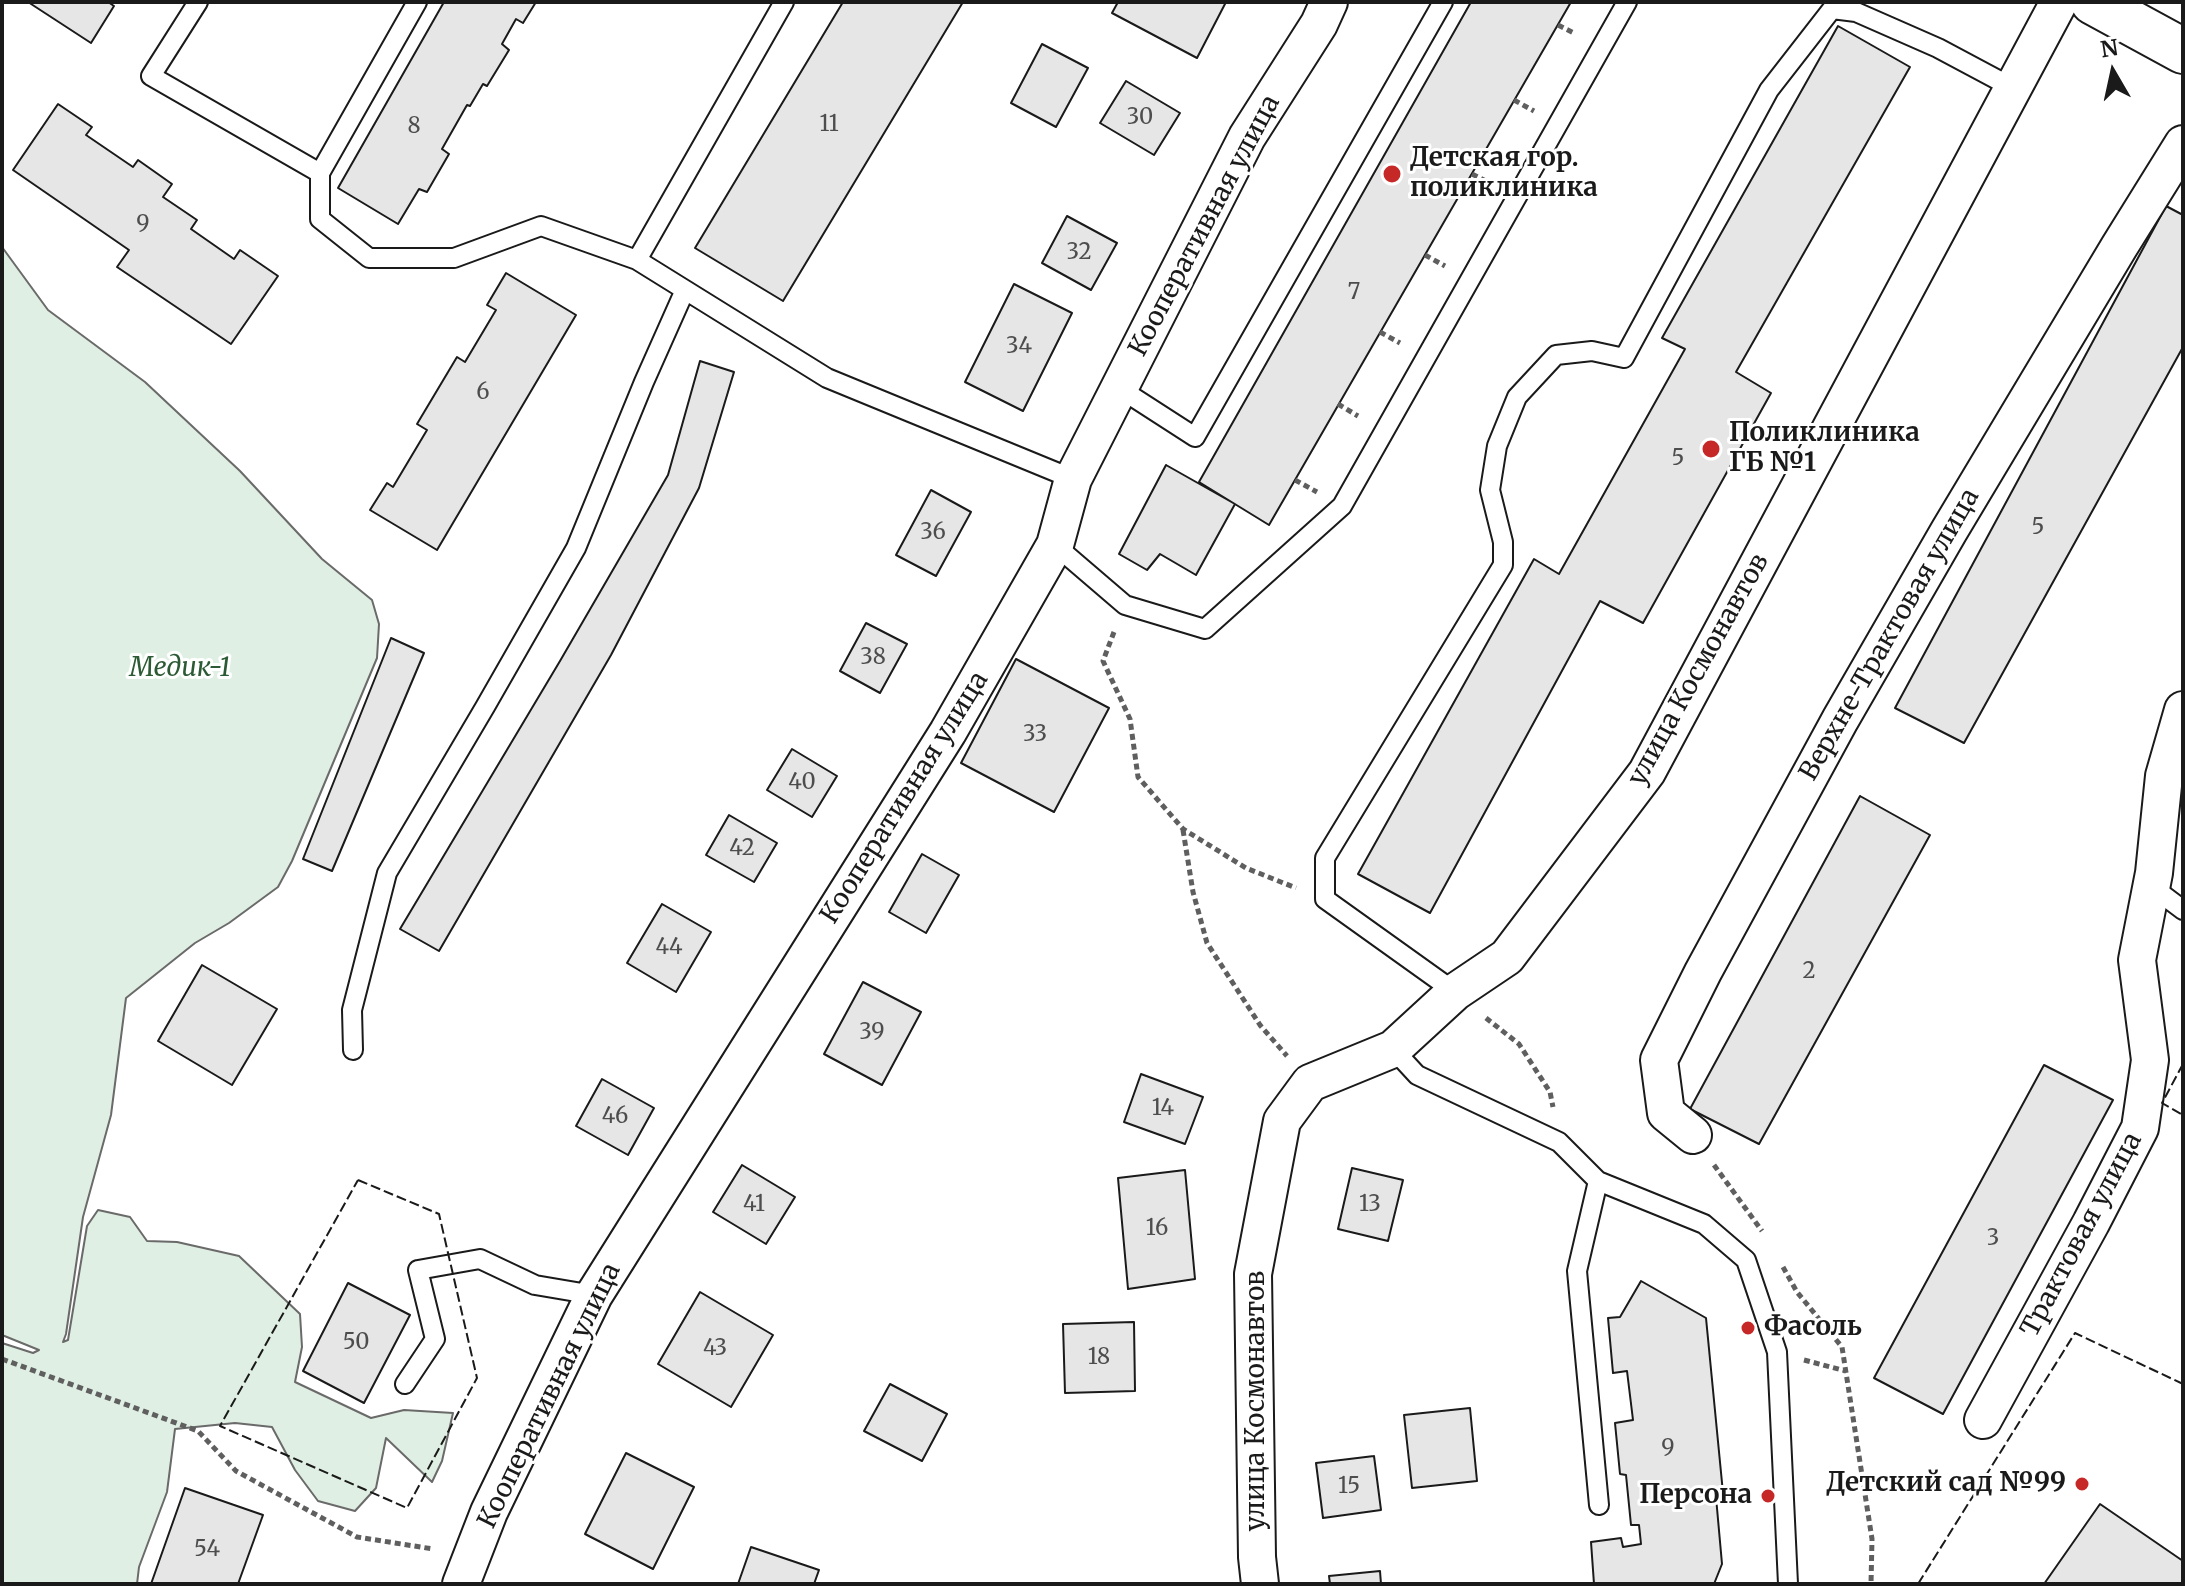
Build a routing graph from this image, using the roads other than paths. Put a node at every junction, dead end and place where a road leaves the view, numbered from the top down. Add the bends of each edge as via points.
1 (198, 2) edge
2 (417, 2) edge
3 (784, 2) edge
4 (1329, 2) edge
5 (1443, 2) edge
6 (1627, 2) edge
7 (2059, 2) edge
8 (2093, 2) edge
9 (2183, 51) edge
10 (2013, 88) junction
11 (2183, 144) edge
12 (320, 173) junction
13 (637, 260) junction
14 (685, 290) junction
15 (1119, 388) junction
16 (1073, 479) junction
17 (1055, 545) junction
18 (2183, 710) edge
19 (2151, 886) junction
20 (2183, 910) edge
21 (1455, 992) junction
22 (1393, 1049) junction
23 (353, 1050) dead end
24 (1693, 1135) road end
25 (1598, 1181) junction
26 (594, 1295) junction
27 (405, 1384) dead end
28 (1983, 1420) dead end
29 (1599, 1505) dead end
30 (466, 1570) edge
31 (1260, 1584) edge
32 (1788, 1584) edge

1 - 12 lane via 151,76
2 - 12 lane
3 - 13 lane
4 - 15 street, Кооперативная улица via 1247,137
5 - 15 lane via 1195,437
6 - 17 lane via 1342,506 1205,629 1125,605
7 - 10 street, улица Космонавтов
8 - 9 street
10 - 21 street, улица Космонавтов via 1647,772 1507,957
10 - 21 lane via 1856,12 1832,9 1769,90 1624,358 1592,351 1556,355 1517,397 1497,446 1490,490 1503,565 1325,858 1325,899
11 - 24 street, Верхне-Трактовая улица via 1840,720 1659,1060 1666,1113
12 - 13 lane via 320,219 369,258 454,258 541,226
13 - 14 lane
14 - 16 lane via 827,378
14 - 23 lane via 576,548 387,873 352,1010
15 - 16 street, Кооперативная улица
16 - 17 street, Кооперативная улица
17 - 26 street, Кооперативная улица via 948,732
18 - 19 street, Трактовая улица via 2164,776
19 - 20 lane
19 - 28 street, Трактовая улица via 2137,960 2150,1060 2140,1128
21 - 22 street, улица Космонавтов
22 - 25 lane via 1417,1075 1559,1142
22 - 31 street, улица Космонавтов via 1310,1083 1282,1121 1253,1274
25 - 29 lane via 1577,1271
25 - 32 lane via 1704,1224 1746,1260 1777,1352
26 - 27 lane via 535,1285 480,1259 418,1270 435,1339
26 - 30 street, Кооперативная улица

